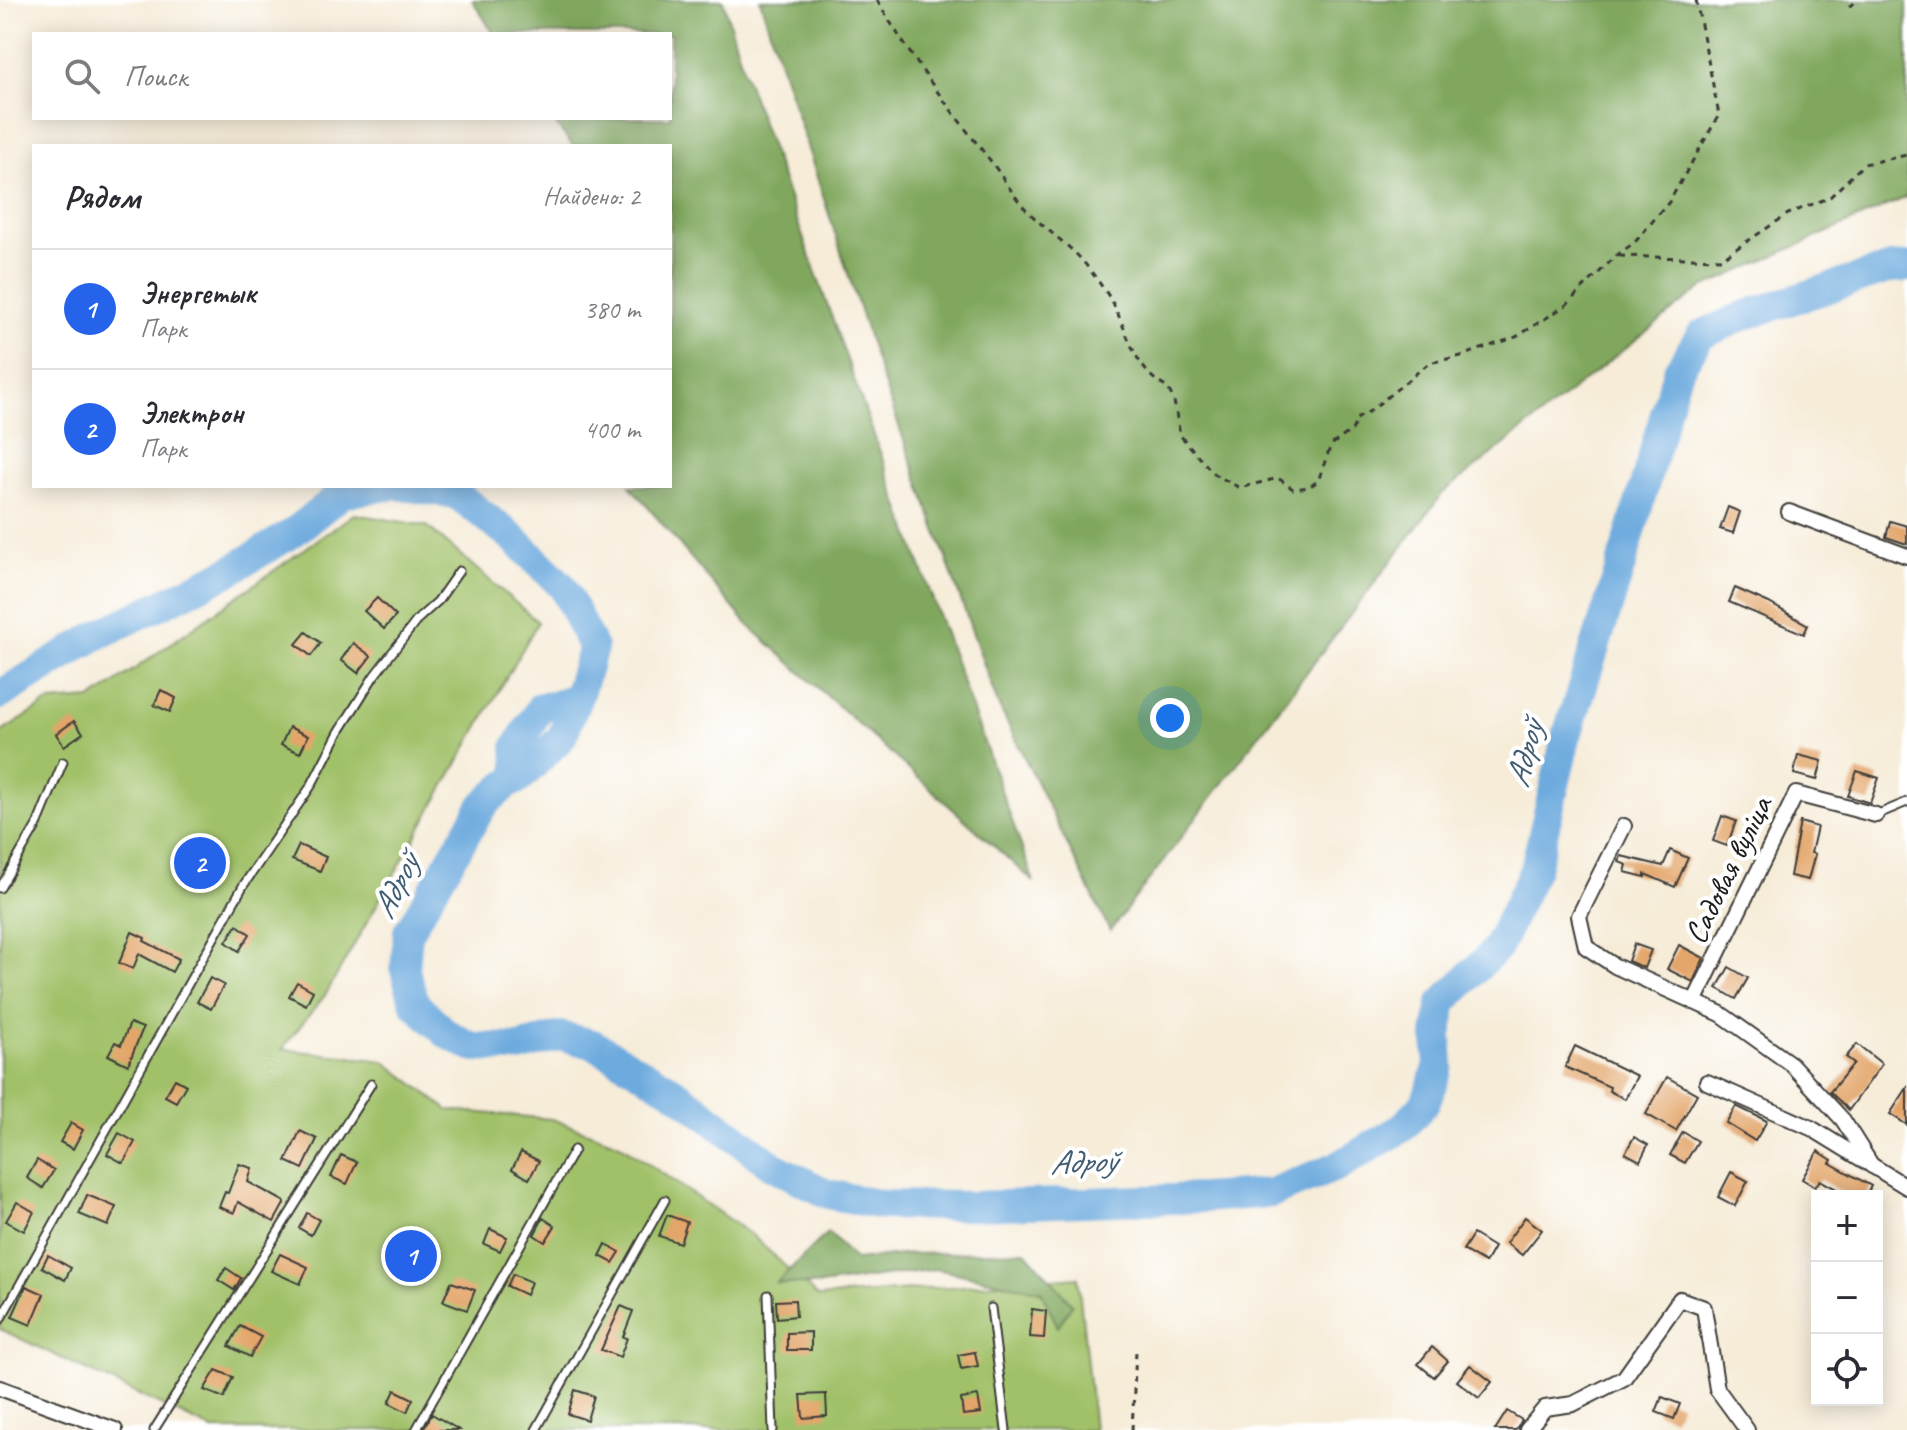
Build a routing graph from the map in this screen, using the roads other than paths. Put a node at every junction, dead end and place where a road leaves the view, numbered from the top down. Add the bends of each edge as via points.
1 (1789, 512) dead end
2 (1907, 556) edge
3 (459, 571) dead end
4 (63, 762) dead end
5 (1907, 802) edge
6 (1876, 815) joint
7 (1624, 826) dead end
8 (0, 888) edge
9 (1694, 1002) junction
10 (1707, 1082) dead end
11 (371, 1084) dead end
12 (574, 1150) dead end
13 (1872, 1166) junction
14 (1907, 1187) edge
15 (665, 1200) dead end
16 (768, 1295) dead end
17 (991, 1308) dead end
18 (0, 1320) edge
19 (0, 1388) edge
20 (115, 1430) edge
21 (154, 1430) edge
22 (416, 1430) edge
23 (536, 1430) edge
24 (773, 1430) edge
25 (1006, 1430) edge
26 (1527, 1430) edge
27 (1747, 1430) edge

1 - 2 street
3 - 18 lane via 374,676 311,786 243,886
4 - 8 lane via 37,825
5 - 6 lane
6 - 9 street, Садовая вуліца via 1796,794
7 - 9 street via 1579,916 1586,947
9 - 13 street via 1721,1014 1791,1064 1843,1120
10 - 13 street via 1811,1128
11 - 21 lane
12 - 22 lane
13 - 14 street
15 - 23 lane
16 - 24 lane
17 - 25 lane
19 - 20 street
26 - 27 street via 1545,1408 1573,1404 1624,1378 1680,1299 1704,1308 1717,1389

